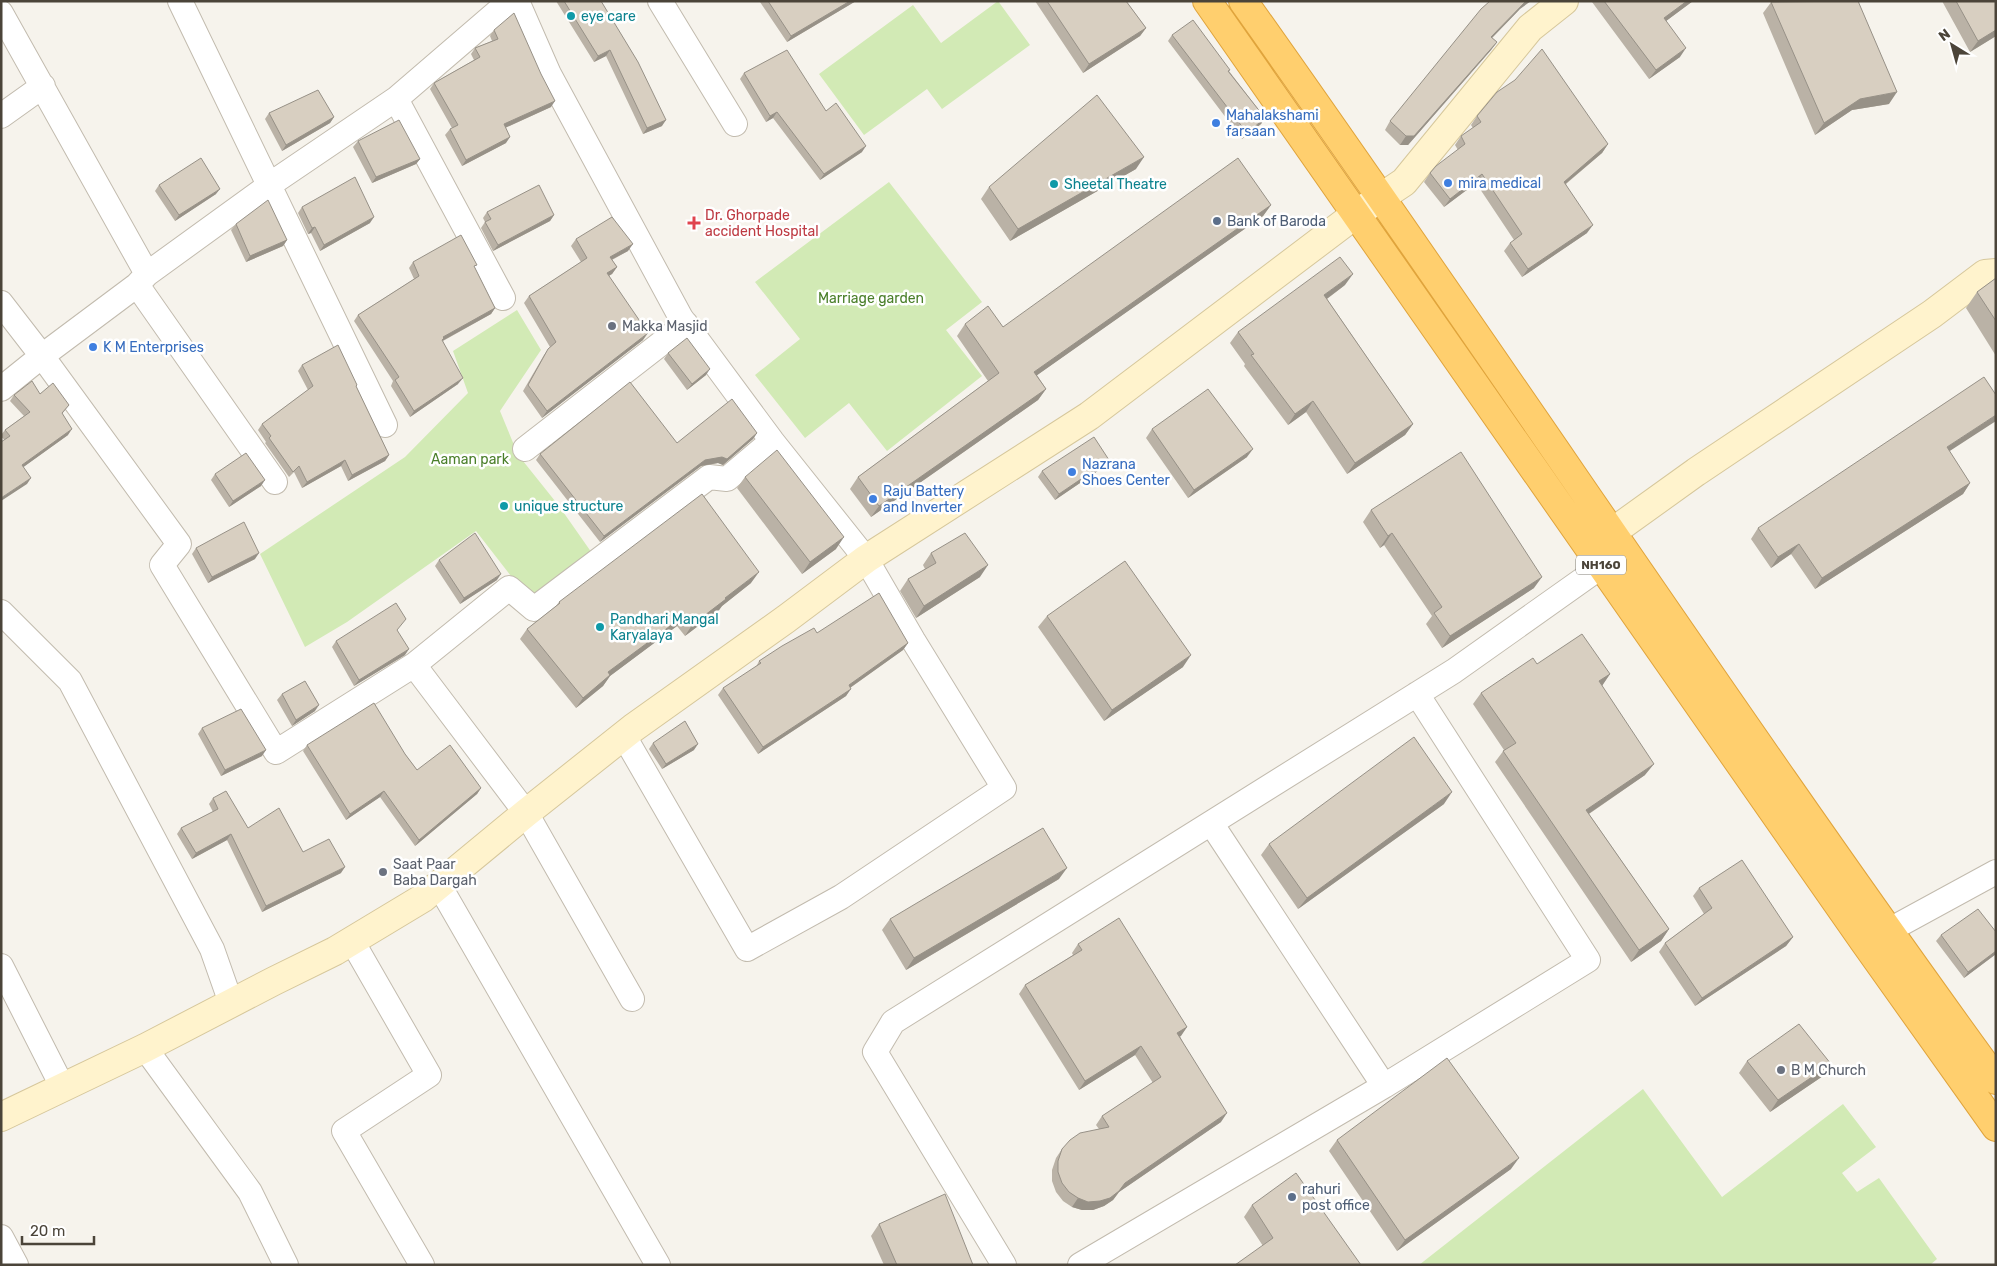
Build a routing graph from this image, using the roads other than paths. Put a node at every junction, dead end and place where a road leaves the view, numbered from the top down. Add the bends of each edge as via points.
1 (180, 1) edge
2 (510, 1) edge
3 (517, 1) edge
4 (660, 1) edge
5 (1207, 1) edge
6 (1243, 1) edge
7 (1564, 1) edge
8 (1, 13) edge
9 (43, 86) junction
10 (396, 99) junction
11 (1, 116) edge
12 (735, 124) dead end
13 (269, 186) junction
14 (1380, 198) junction
15 (1356, 214) junction
16 (1996, 273) edge
17 (142, 280) junction
18 (503, 298) dead end
19 (1, 303) edge
20 (686, 324) junction
21 (42, 356) junction
22 (1, 388) edge
23 (385, 425) dead end
24 (772, 441) junction
25 (525, 449) dead end
26 (275, 482) dead end
27 (1613, 532) junction
28 (1596, 557) junction
29 (866, 559) junction
30 (1, 612) edge
31 (414, 665) junction
32 (1417, 694) junction
33 (1746, 726) junction
34 (624, 736) junction
35 (1724, 740) junction
36 (526, 813) junction
37 (1211, 823) junction
38 (1996, 872) edge
39 (439, 885) junction
40 (1876, 937) junction
41 (352, 941) junction
42 (1, 966) edge
43 (632, 999) dead end
44 (231, 1003) junction
45 (145, 1048) junction
46 (1996, 1080) edge
47 (1384, 1086) junction
48 (63, 1088) junction
49 (1, 1117) edge
50 (1996, 1128) edge
51 (1, 1237) edge
52 (16, 1265) edge
53 (286, 1265) edge
54 (422, 1265) edge
55 (658, 1265) edge
56 (1004, 1265) edge
57 (1080, 1265) edge

1 - 13 street
2 - 10 street
3 - 20 street via 549,74
4 - 12 street
5 - 15 highway, NH160
6 - 14 highway, NH160
7 - 14 main road via 1530,28 1404,182
8 - 9 street
9 - 11 street
9 - 17 street
10 - 13 street
10 - 18 street
13 - 17 street
13 - 23 street
14 - 15 main road
14 - 27 highway, NH160
15 - 28 highway, NH160
15 - 29 main road via 1089,416
16 - 27 main road via 1985,274 1932,314 1696,472
17 - 21 street
17 - 26 street
19 - 21 street
20 - 24 street
20 - 25 street
21 - 22 street
21 - 31 street via 179,544 162,564 276,752
24 - 29 street
24 - 31 street via 727,479 708,477 534,610 509,588
27 - 28 main road
27 - 33 highway, NH160
28 - 32 street via 1454,671
28 - 35 highway, NH160
29 - 34 main road
29 - 34 street via 1004,788 841,896 747,949
30 - 44 street via 70,681 212,949
31 - 36 street
32 - 37 street
32 - 47 street via 1588,960
33 - 35 highway
33 - 40 highway, NH160
34 - 36 main road
35 - 40 highway, NH160
36 - 39 main road
36 - 43 street
37 - 47 street
37 - 56 street via 893,1022 875,1052
38 - 40 street
39 - 41 main road
39 - 55 street
40 - 46 highway, NH160
40 - 50 highway, NH160
41 - 44 main road
41 - 54 street via 429,1075 344,1131
42 - 48 street
44 - 45 main road
45 - 48 main road
45 - 53 street via 250,1192
47 - 57 street
48 - 49 main road
51 - 52 street

